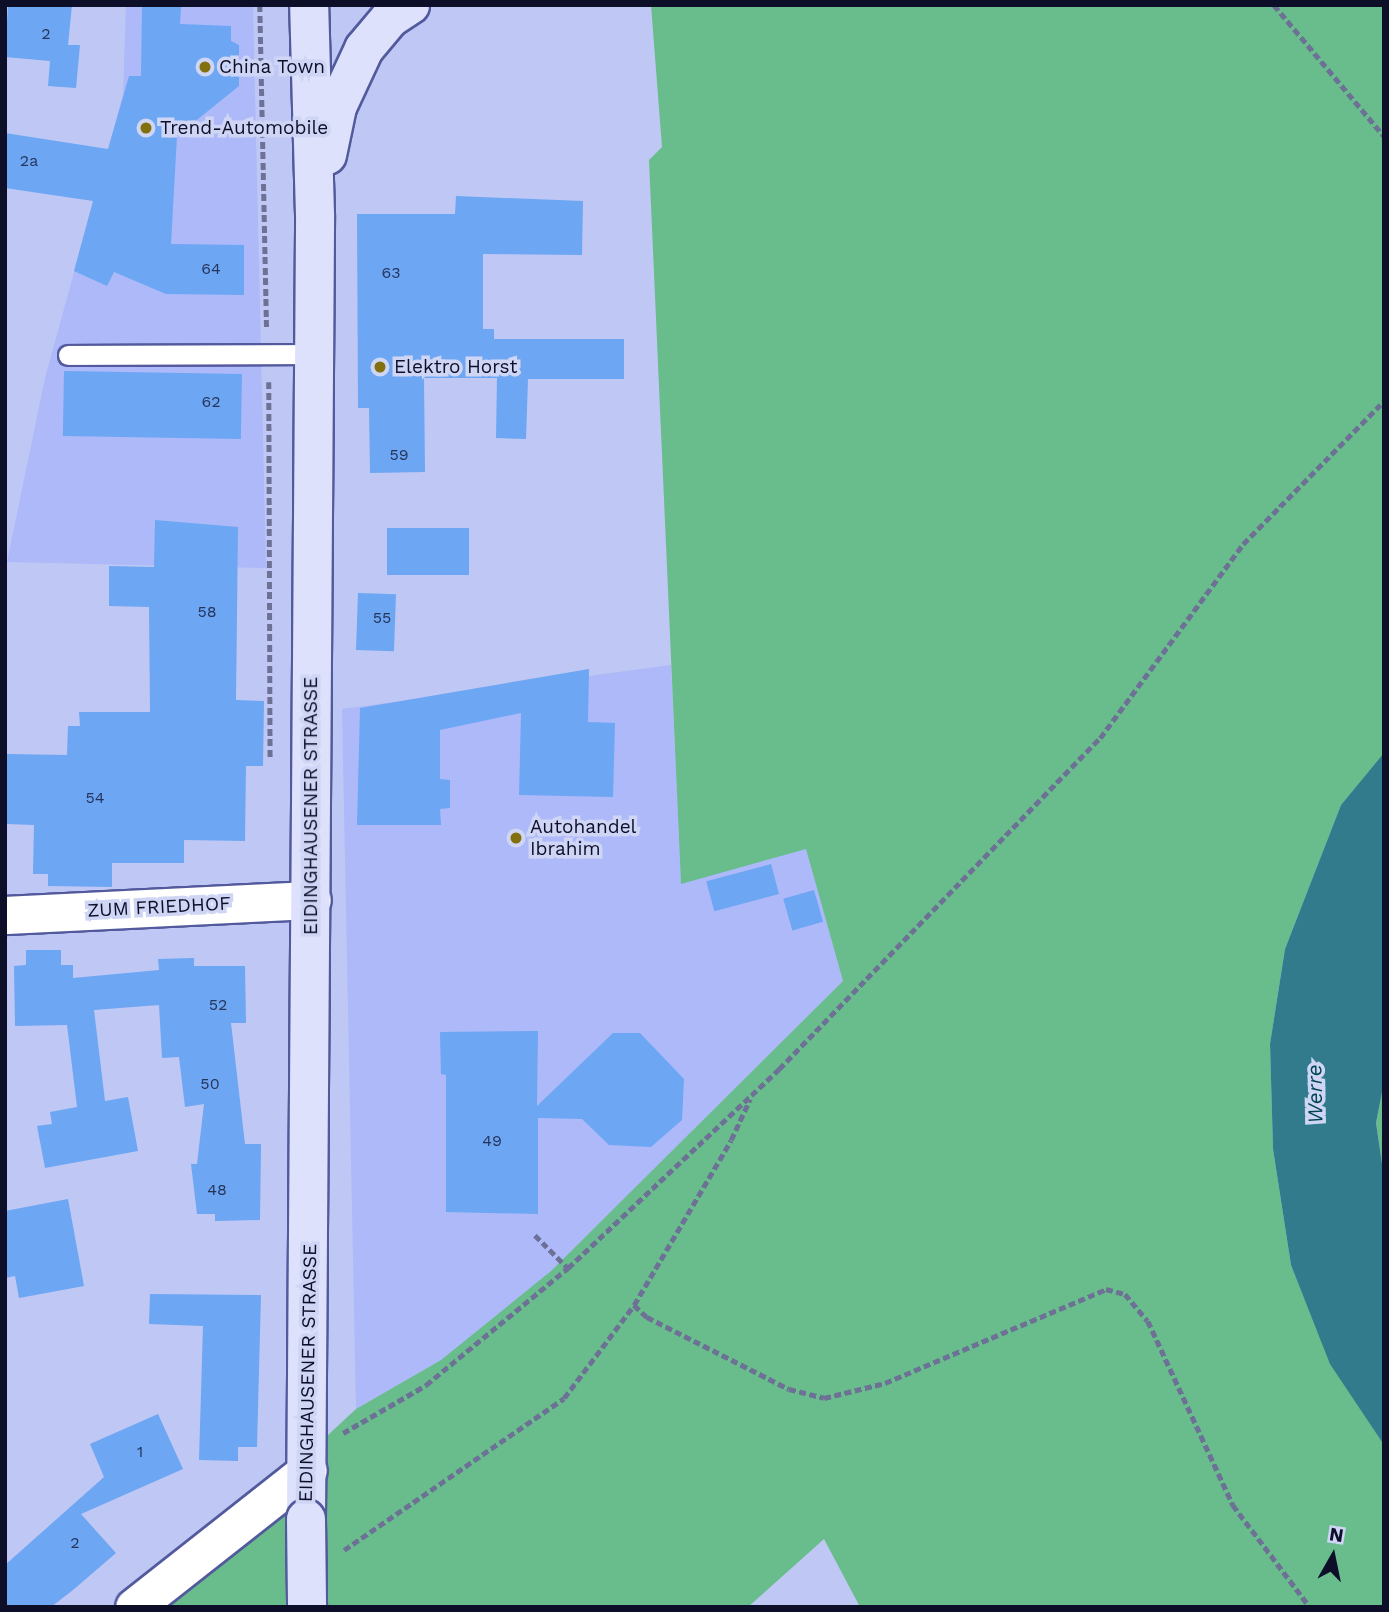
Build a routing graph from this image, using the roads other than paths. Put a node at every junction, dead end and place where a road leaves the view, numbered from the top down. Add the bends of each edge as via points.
1 (309, 5) edge
2 (410, 5) edge
3 (315, 215) junction
4 (313, 354) junction
5 (68, 355) dead end
6 (312, 900) junction
7 (5, 915) edge
8 (308, 1470) junction
9 (134, 1607) edge
10 (307, 1607) edge

1 - 3 main road, EIDINGHAUSENER STRASSE
2 - 3 main road via 390,18 363,49 346,84
3 - 4 main road, EIDINGHAUSENER STRASSE
4 - 5 lane
4 - 6 main road, EIDINGHAUSENER STRASSE
6 - 7 street, ZUM FRIEDHOF
6 - 8 main road, EIDINGHAUSENER STRASSE
8 - 9 street
8 - 10 main road, EIDINGHAUSENER STRASSE, bridge

